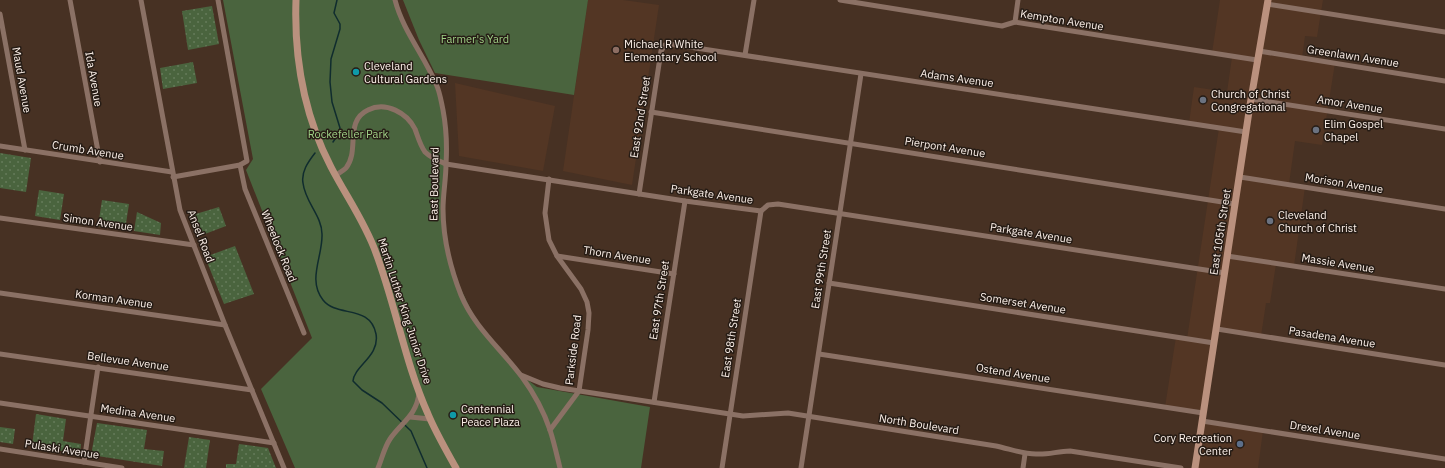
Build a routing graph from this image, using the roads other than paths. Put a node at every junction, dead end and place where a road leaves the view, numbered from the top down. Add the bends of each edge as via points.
1 (70, 0) edge
2 (140, 0) edge
3 (218, 0) edge
4 (296, 0) edge
5 (395, 0) edge
6 (754, 0) edge
7 (840, 0) edge
8 (1018, 0) edge
9 (1268, 2) edge
10 (0, 14) edge
11 (1015, 22) junction
12 (1445, 32) edge
13 (664, 45) joint
14 (1259, 51) junction
15 (745, 55) junction
16 (1258, 60) junction
17 (861, 74) junction
18 (1445, 81) edge
19 (1251, 99) junction
20 (651, 112) junction
21 (1445, 129) edge
22 (1246, 132) junction
23 (851, 143) junction
24 (0, 146) edge
25 (25, 150) junction
26 (100, 162) junction
27 (446, 164) junction
28 (240, 165) junction
29 (173, 175) junction
30 (336, 175) junction
31 (1240, 177) junction
32 (549, 179) junction
33 (639, 194) junction
34 (685, 201) junction
35 (1235, 204) junction
36 (1445, 209) edge
37 (761, 211) junction
38 (840, 213) junction
39 (0, 218) edge
40 (194, 245) junction
41 (557, 256) junction
42 (1227, 256) junction
43 (1225, 273) junction
44 (674, 274) junction
45 (829, 282) junction
46 (1445, 290) edge
47 (0, 293) edge
48 (225, 325) junction
49 (1217, 329) junction
50 (304, 333) dead end
51 (1214, 343) junction
52 (0, 354) edge
53 (819, 354) junction
54 (1445, 365) edge
55 (98, 367) junction
56 (521, 375) junction
57 (252, 390) junction
58 (419, 391) junction
59 (578, 391) junction
60 (654, 402) junction
61 (0, 403) edge
62 (730, 414) junction
63 (91, 416) junction
64 (810, 417) junction
65 (1203, 417) junction
66 (409, 418) junction
67 (430, 419) junction
68 (550, 430) junction
69 (274, 443) junction
70 (0, 449) edge
71 (1025, 454) junction
72 (1445, 459) edge
73 (84, 462) junction
74 (90, 466) edge
75 (122, 468) edge
76 (284, 468) edge
77 (378, 468) edge
78 (456, 468) edge
79 (560, 468) edge
80 (722, 468) edge
81 (801, 468) edge
82 (1023, 468) edge
83 (1181, 468) edge
84 (1195, 468) edge

1 - 26 street, Ida Avenue
2 - 29 street, Ansel Road
3 - 28 street, Crumb Avenue via 247,161
4 - 30 main road, Martin Luther King Junior Drive via 299,69 320,144
5 - 27 street, East Boulevard via 405,27 437,85 444,118
6 - 15 street
7 - 11 street, Kempton Avenue via 1002,26
8 - 11 street
9 - 12 street
9 - 14 main road, East 105th Street
10 - 25 street, Maud Avenue
11 - 16 street, Kempton Avenue
13 - 15 street, Adams Avenue
13 - 20 street, East 92nd Street
14 - 16 main road, East 105th Street
14 - 18 street, Greenlawn Avenue
15 - 17 street, Adams Avenue
16 - 19 main road, East 105th Street
17 - 22 street, Adams Avenue
17 - 23 street, East 99th Street
19 - 21 street, Amor Avenue
19 - 22 main road, East 105th Street
20 - 23 street, Pierpont Avenue
20 - 33 street, East 92nd Street
22 - 31 main road, East 105th Street
23 - 35 street, Pierpont Avenue
23 - 38 street, East 99th Street
24 - 25 street, Crumb Avenue
25 - 26 street, Crumb Avenue
26 - 29 street, Crumb Avenue
27 - 30 street, Parkgate Avenue via 425,152 411,123 403,115 392,109 376,108 365,112 358,119 354,128 349,162 346,168
27 - 32 street, Parkgate Avenue
27 - 56 street, East Boulevard via 443,224 452,271 472,314 496,348
28 - 29 street, Crumb Avenue
28 - 50 street, Wheelock Road via 245,189
29 - 40 street, Ansel Road via 180,210
30 - 58 main road, Martin Luther King Junior Drive via 366,227 380,261
31 - 35 main road, East 105th Street
31 - 36 street, Morison Avenue
32 - 33 street, Parkgate Avenue
32 - 41 street, Parkside Road via 545,208 546,224 549,240
33 - 34 street, Parkgate Avenue
34 - 37 street, Parkgate Avenue
34 - 44 street, East 97th Street
35 - 42 main road, East 105th Street
37 - 38 street, Parkgate Avenue via 768,205 778,204
37 - 62 street, East 98th Street
38 - 43 street, Parkgate Avenue
38 - 45 street, East 99th Street
39 - 40 street, Simon Avenue
40 - 48 street, Ansel Road
41 - 44 street, Thorn Avenue
41 - 59 street, Parkside Road via 581,289 588,308 588,330
42 - 43 main road, East 105th Street
42 - 46 street, Massie Avenue
43 - 49 main road, East 105th Street
44 - 60 street, East 97th Street
45 - 51 street, Somerset Avenue
45 - 53 street, East 99th Street
47 - 48 street, Korman Avenue
48 - 57 street, Ansel Road
49 - 51 main road, East 105th Street
49 - 54 street, Pasadena Avenue
51 - 65 main road, East 105th Street
52 - 55 street, Bellevue Avenue
53 - 64 street, East 99th Street
53 - 65 street, Ostend Avenue
55 - 57 street, Bellevue Avenue
55 - 63 street
56 - 59 street, North Boulevard via 543,384
56 - 68 street, East Boulevard via 533,393
57 - 69 street, Ansel Road
58 - 66 street via 417,404
58 - 67 main road, Martin Luther King Junior Drive
59 - 60 street, North Boulevard
59 - 68 street, Parkside Road
60 - 62 street, North Boulevard
61 - 63 street, Medina Avenue
62 - 64 street, North Boulevard via 749,416 788,413
62 - 80 street, East 98th Street
63 - 69 street, Medina Avenue
63 - 73 street
64 - 71 street, North Boulevard via 996,446
64 - 81 street, East 99th Street
65 - 72 street, Drexel Avenue
65 - 84 main road, East 105th Street
66 - 67 street
66 - 77 street via 388,441
67 - 78 main road, Martin Luther King Junior Drive
68 - 79 street, East Boulevard
69 - 76 street, Ansel Road
70 - 73 street, Pulaski Avenue
71 - 82 street
71 - 83 street, North Boulevard via 1070,450
73 - 74 street, Pulaski Avenue
74 - 75 street, Pulaski Avenue

